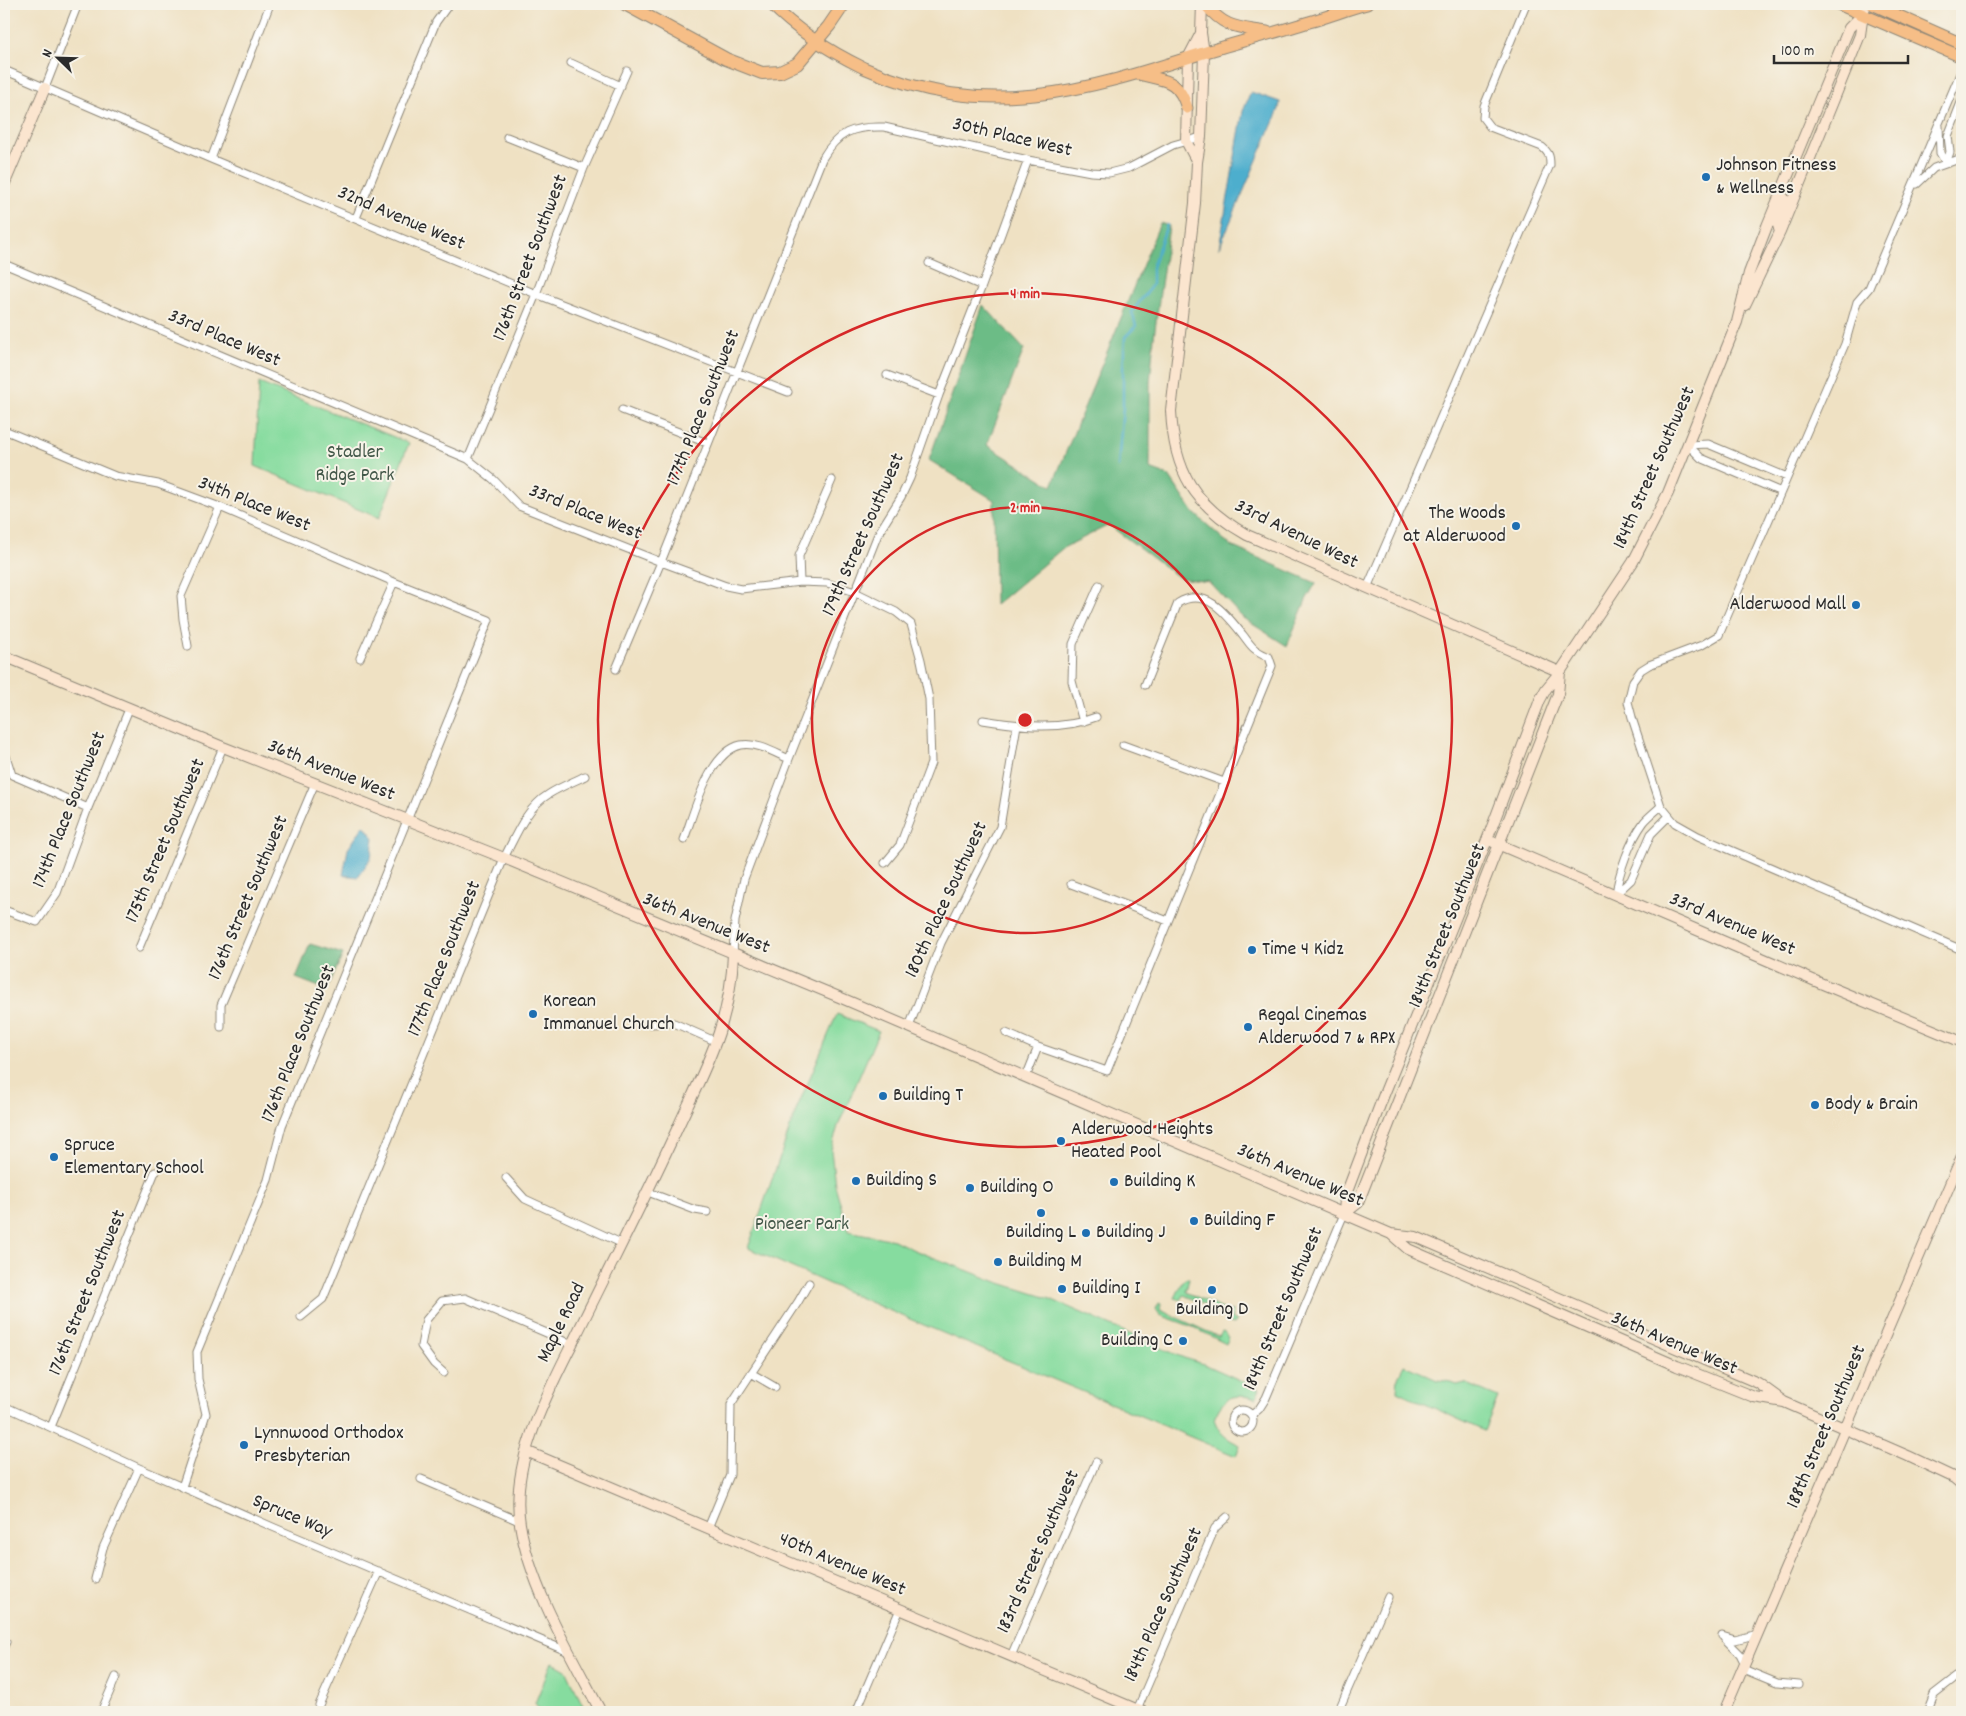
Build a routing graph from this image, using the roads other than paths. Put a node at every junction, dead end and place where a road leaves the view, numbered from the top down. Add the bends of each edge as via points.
1 (78, 4) edge
2 (270, 4) edge
3 (448, 4) edge
4 (624, 4) edge
5 (771, 4) edge
6 (844, 4) edge
7 (1204, 4) edge
8 (1366, 4) edge
9 (1526, 4) edge
10 (1838, 4) edge
11 (1872, 4) edge
12 (1865, 9) edge
13 (1200, 33) junction
14 (1269, 33) junction
15 (816, 42) junction
16 (1962, 44) edge
17 (1204, 53) junction
18 (1962, 57) edge
19 (1188, 58) junction
20 (571, 62) dead end
21 (1962, 69) edge
22 (4, 70) edge
23 (627, 70) dead end
24 (1138, 74) junction
25 (620, 86) junction
26 (45, 88) junction
27 (1962, 100) edge
28 (1187, 108) junction
29 (1939, 124) junction
30 (507, 137) dead end
31 (1201, 137) junction
32 (1186, 141) junction
33 (1962, 158) edge
34 (211, 159) junction
35 (822, 159) joint
36 (1028, 160) junction
37 (1197, 162) junction
38 (1946, 163) junction
39 (584, 168) junction
40 (1806, 169) junction
41 (4, 185) edge
42 (1913, 188) junction
43 (1780, 193) junction
44 (356, 218) junction
45 (1780, 232) junction
46 (929, 263) dead end
47 (4, 264) edge
48 (982, 286) junction
49 (536, 294) junction
50 (1737, 322) junction
51 (735, 373) junction
52 (887, 374) dead end
53 (788, 392) dead end
54 (939, 395) junction
55 (622, 410) dead end
56 (4, 430) edge
57 (707, 443) junction
58 (1688, 445) junction
59 (468, 458) junction
60 (1787, 477) junction
61 (832, 480) dead end
62 (1781, 492) junction
63 (220, 507) junction
64 (661, 562) junction
65 (394, 582) junction
66 (800, 582) junction
67 (1099, 585) dead end
68 (1367, 588) junction
69 (855, 592) junction
70 (490, 620) joint
71 (188, 646) dead end
72 (4, 656) edge
73 (360, 658) dead end
74 (616, 670) dead end
75 (1560, 672) junction
76 (1145, 685) dead end
77 (129, 709) junction
78 (1096, 717) dead end
79 (983, 720) dead end
80 (1083, 722) junction
81 (1017, 725) junction
82 (1123, 744) dead end
83 (223, 747) junction
84 (4, 750) edge
85 (789, 759) junction
86 (585, 776) dead end
87 (1224, 782) junction
88 (315, 783) junction
89 (1662, 806) junction
90 (88, 808) junction
91 (1669, 816) junction
92 (408, 820) junction
93 (684, 840) dead end
94 (1487, 840) junction
95 (1499, 844) junction
96 (504, 858) junction
97 (885, 863) dead end
98 (1071, 884) dead end
99 (1616, 894) junction
100 (4, 910) edge
101 (1168, 921) junction
102 (139, 948) dead end
103 (1962, 950) edge
104 (733, 954) junction
105 (1450, 969) junction
106 (651, 1024) dead end
107 (221, 1027) dead end
108 (909, 1027) junction
109 (1006, 1033) dead end
110 (717, 1042) junction
111 (1962, 1042) edge
112 (1404, 1046) junction
113 (1038, 1047) junction
114 (1026, 1077) junction
115 (1396, 1105) junction
116 (1962, 1156) edge
117 (155, 1172) dead end
118 (506, 1178) dead end
119 (648, 1192) junction
120 (707, 1212) dead end
121 (1344, 1214) junction
122 (1390, 1234) junction
123 (621, 1243) junction
124 (809, 1283) dead end
125 (302, 1317) dead end
126 (571, 1345) junction
127 (444, 1373) dead end
128 (751, 1373) junction
129 (775, 1387) dead end
130 (1784, 1402) junction
131 (4, 1406) edge
132 (1252, 1415) dead end
133 (51, 1427) junction
134 (1846, 1428) junction
135 (526, 1451) junction
136 (1096, 1462) dead end
137 (139, 1468) junction
138 (421, 1479) dead end
139 (1960, 1480) edge
140 (182, 1486) junction
141 (1227, 1517) dead end
142 (519, 1521) junction
143 (708, 1528) junction
144 (379, 1571) junction
145 (95, 1579) dead end
146 (1388, 1597) dead end
147 (900, 1609) junction
148 (1758, 1634) junction
149 (569, 1652) junction
150 (1011, 1656) junction
151 (1744, 1667) junction
152 (1962, 1676) edge
153 (116, 1677) dead end
154 (1799, 1685) dead end
155 (319, 1704) dead end
156 (1140, 1711) edge
157 (101, 1712) edge
158 (601, 1712) edge
159 (856, 1712) edge
160 (1338, 1712) edge
161 (1724, 1712) edge
162 (1926, 1712) edge

1 - 26 street
2 - 34 street
3 - 44 street via 436,22
4 - 15 highway via 726,59 762,73 780,72 797,64
5 - 15 main road
6 - 15 highway
7 - 13 main road
7 - 14 main road via 1229,26
8 - 14 main road
9 - 68 street via 1484,106 1483,118 1490,127 1542,147 1550,157 1550,165
10 - 12 main road
11 - 16 main road
12 - 18 main road
12 - 40 main road, 184th Street Southwest via 1862,32
12 - 43 main road, 184th Street Southwest via 1849,28
13 - 17 main road
13 - 19 main road
14 - 17 main road
15 - 24 main road via 895,80 951,94 980,97 1045,95
17 - 19 main road
17 - 31 main road, 33rd Avenue West
19 - 24 main road
19 - 28 main road
20 - 25 street
21 - 29 street
22 - 26 street, 32nd Avenue West
23 - 25 street, 176th Street Southwest
24 - 28 main road via 1173,84 1181,92
25 - 39 street, 176th Street Southwest
26 - 34 street, 32nd Avenue West
26 - 41 main road
27 - 38 street via 1948,136 1950,152
28 - 32 main road
29 - 38 street via 1940,153
29 - 42 street
30 - 39 street
31 - 32 street, 30th Place West
31 - 37 main road, 33rd Avenue West
32 - 36 street, 30th Place West via 1110,174
32 - 37 main road
33 - 38 street
34 - 44 street, 32nd Avenue West
35 - 36 street, 30th Place West via 842,135 868,126
35 - 51 street, 177th Place Southwest
36 - 48 street, 179th Street Southwest
37 - 68 main road, 33rd Avenue West via 1171,411 1172,437 1178,460 1189,484 1225,523
38 - 42 street via 1934,168
39 - 49 street, 176th Street Southwest
40 - 43 main road via 1797,176 1790,189
40 - 45 main road, 184th Street Southwest
42 - 60 street via 1869,288 1857,302 1850,332
43 - 45 main road via 1785,200 1777,222
43 - 50 main road, 184th Street Southwest via 1748,273
44 - 49 street, 32nd Avenue West
45 - 50 main road, 184th Street Southwest
46 - 48 street
47 - 59 street, 33rd Place West
48 - 54 street, 179th Street Southwest
49 - 51 street, 32nd Avenue West
49 - 59 street, 176th Street Southwest
50 - 58 main road, 184th Street Southwest
51 - 53 street, 32nd Avenue West
51 - 57 street, 177th Place Southwest
52 - 54 street
54 - 69 street, 179th Street Southwest via 910,478 878,534
55 - 57 street
56 - 63 street, 34th Place West via 115,476 158,484
57 - 64 street, 177th Place Southwest
58 - 60 street via 1708,444
58 - 62 street via 1701,458
58 - 75 main road, 184th Street Southwest via 1633,562
59 - 64 street, 33rd Place West via 519,506
60 - 62 street
61 - 66 street via 799,556
62 - 89 street via 1719,635 1702,645 1649,664 1633,681 1629,696 1630,712
63 - 65 street, 34th Place West
63 - 71 street via 181,596
64 - 66 street, 33rd Place West via 741,589
64 - 74 street, 177th Place Southwest
65 - 70 street, 34th Place West
65 - 73 street
66 - 69 street, 33rd Place West via 827,583
67 - 80 street via 1073,644 1072,681
68 - 75 main road, 33rd Avenue West
69 - 85 street, 179th Street Southwest
69 - 97 street, 33rd Place West via 896,612 911,624 929,699 931,763 900,846
70 - 92 street, 176th Place Southwest
72 - 77 main road, 36th Avenue West
75 - 94 main road, 184th Street Southwest via 1540,700
75 - 95 main road, 184th Street Southwest via 1558,694
76 - 87 street via 1178,603 1187,598 1212,603 1255,650 1270,657 1272,666
77 - 83 main road, 36th Avenue West
77 - 90 street, 174th Place Southwest
78 - 80 street
79 - 81 street
80 - 81 street
81 - 108 street, 180th Place Southwest via 1000,827 941,943
82 - 87 street
83 - 88 main road, 36th Avenue West
83 - 102 street, 175th Street Southwest
84 - 90 street via 12,775
85 - 93 street via 755,746 743,745 720,757 712,768
85 - 104 street, 179th Street Southwest via 744,879 735,920
86 - 96 street, 177th Place Southwest via 549,793 536,804 523,820
87 - 101 street
88 - 92 main road, 36th Avenue West
88 - 107 street, 176th Street Southwest via 221,1005
89 - 91 street
89 - 99 street via 1639,829 1619,874
90 - 100 street, 174th Place Southwest via 57,893 37,922
91 - 99 street via 1651,834 1630,880
91 - 103 street via 1683,829 1698,836
92 - 96 main road, 36th Avenue West
92 - 140 street, 176th Place Southwest via 282,1126 268,1180 197,1352 198,1379 206,1414
94 - 95 main road, 33rd Avenue West
94 - 112 main road, 184th Street Southwest
95 - 99 main road, 33rd Avenue West
95 - 105 main road, 184th Street Southwest
96 - 104 main road, 36th Avenue West
96 - 125 street, 177th Place Southwest via 322,1299
98 - 101 street
99 - 111 main road, 33rd Avenue West
101 - 113 street via 1107,1071
104 - 108 main road, 36th Avenue West
104 - 110 main road, Maple Road via 728,1004
105 - 112 main road via 1440,975 1414,1040
105 - 115 main road, 184th Street Southwest
106 - 110 street via 674,1023
108 - 114 main road, 36th Avenue West
109 - 113 street
110 - 119 main road, Maple Road
112 - 115 main road via 1407,1056 1398,1083
112 - 121 main road, 184th Street Southwest via 1345,1197
113 - 114 street
114 - 121 main road, 36th Avenue West
115 - 121 main road, 184th Street Southwest via 1358,1203
116 - 134 main road, 188th Street Southwest
117 - 133 street, 176th Street Southwest
118 - 123 street via 525,1199
119 - 120 street
119 - 123 main road, Maple Road
121 - 122 main road, 36th Avenue West
121 - 132 street, 184th Street Southwest via 1266,1398
122 - 130 main road, 36th Avenue West via 1408,1249 1677,1366 1754,1397
122 - 130 main road, 36th Avenue West via 1416,1237 1758,1383
123 - 126 main road, Maple Road
124 - 128 street
126 - 127 street via 465,1298 442,1301 426,1320 421,1346
126 - 135 main road, Maple Road via 541,1406
128 - 129 street
128 - 143 street via 731,1404 730,1475
130 - 134 main road, 36th Avenue West
131 - 133 street, Spruce Way
133 - 137 street, Spruce Way
134 - 139 main road, 36th Avenue West
134 - 148 main road, 188th Street Southwest
135 - 142 main road, Maple Road via 520,1485
135 - 143 main road, 40th Avenue West
136 - 150 street, 183rd Street Southwest
137 - 140 street, Spruce Way
137 - 145 street via 103,1548
138 - 142 street
140 - 144 street, Spruce Way
141 - 156 street, 184th Place Southwest via 1215,1528
142 - 149 main road, Maple Road via 535,1578
143 - 147 main road, 40th Avenue West
144 - 149 street, Spruce Way
144 - 155 street
146 - 160 street
147 - 150 main road, 40th Avenue West
147 - 159 street
148 - 151 main road, 188th Street Southwest
148 - 151 street via 1735,1640 1722,1636 1736,1649
149 - 158 main road, Maple Road
150 - 156 main road, 40th Avenue West
151 - 154 street via 1777,1684
151 - 161 main road, 188th Street Southwest
152 - 162 street via 1934,1694
153 - 157 street

